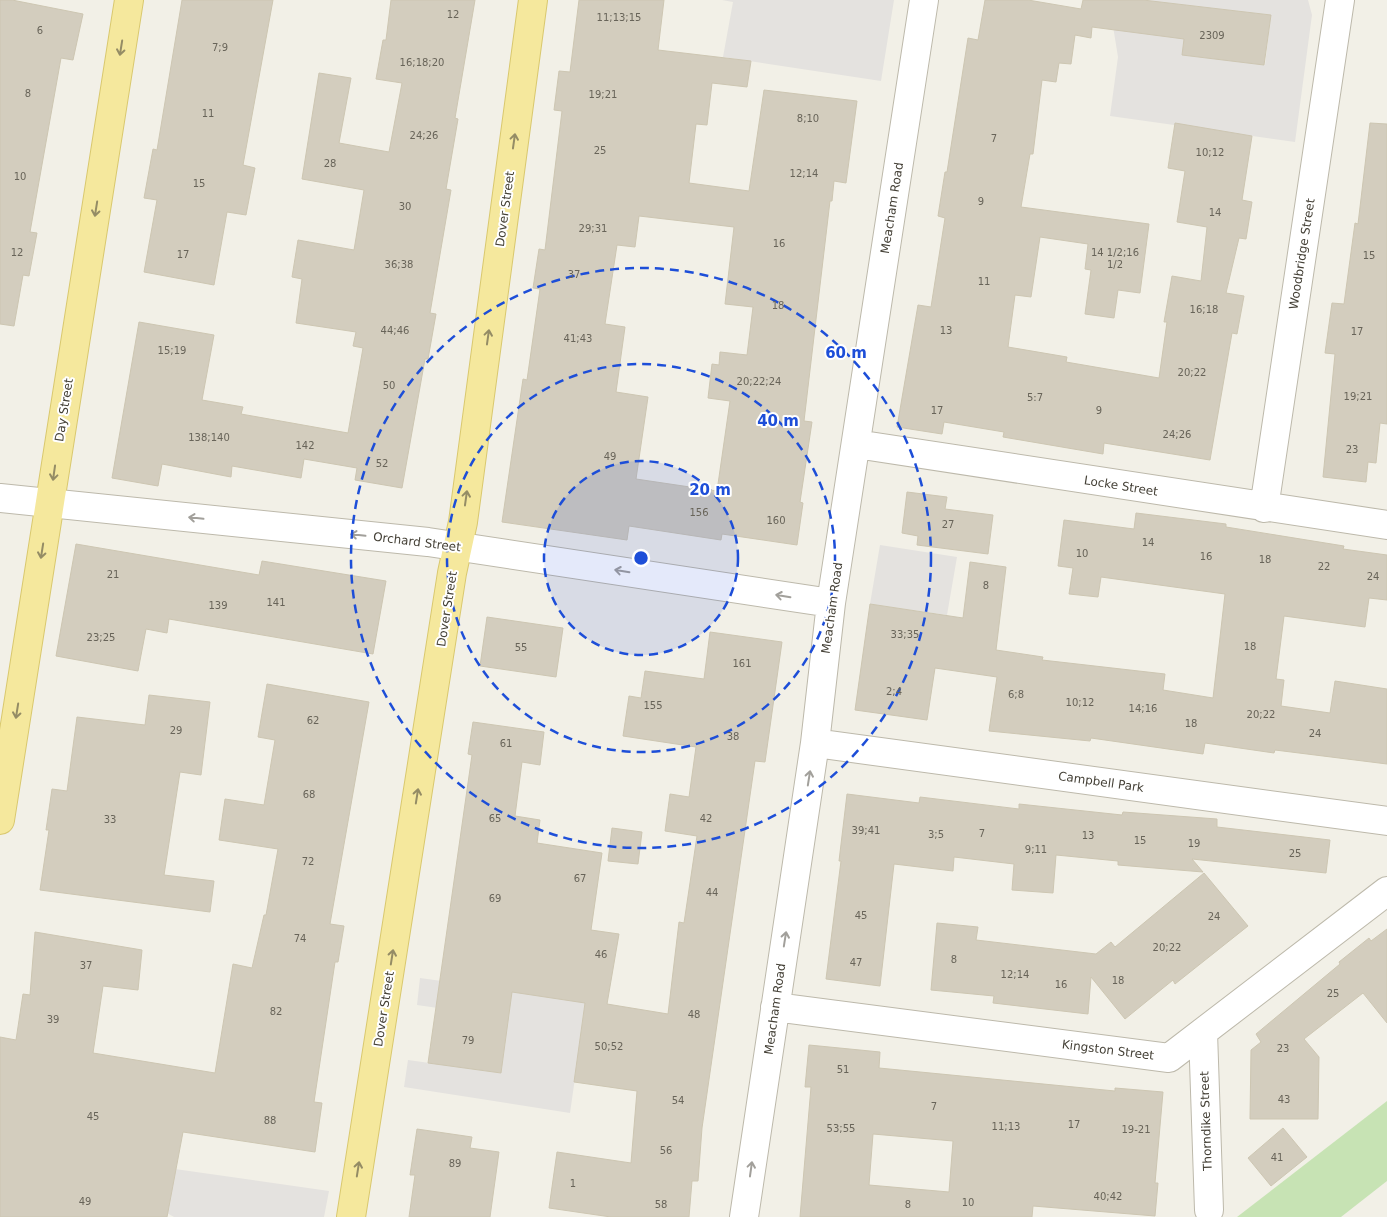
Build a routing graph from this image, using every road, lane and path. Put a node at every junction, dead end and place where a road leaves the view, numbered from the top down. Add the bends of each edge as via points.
1 (129, 0) edge
2 (533, 0) edge
3 (924, 0) edge
4 (1340, 0) edge
5 (856, 444) junction
6 (0, 498) edge
7 (50, 502) junction
8 (1264, 508) junction
9 (1387, 525) edge
10 (458, 546) junction
11 (831, 603) junction
12 (815, 743) junction
13 (0, 820) edge
14 (1387, 821) edge
15 (1387, 891) edge
16 (775, 1008) junction
17 (1203, 1032) junction
18 (1209, 1210) dead end
19 (351, 1217) edge
20 (744, 1217) edge

1 -> 7 main road, Day Street
10 -> 2 main road, Dover Street
3 - 5 street, Meacham Road
4 - 8 street, Woodbridge Street
5 - 8 street, Locke Street
5 - 11 street, Meacham Road
6 - 7 street, Orchard Street
10 -> 7 street, Orchard Street
7 -> 13 main road, Day Street
8 - 9 street, Locke Street
11 -> 10 street, Orchard Street
19 -> 10 main road, Dover Street
11 - 12 street, Meacham Road
12 - 14 street, Campbell Park
16 -> 12 street, Meacham Road
15 - 17 street, Kingston Street
16 - 17 street, Kingston Street via 1169,1058
20 -> 16 street, Meacham Road
17 - 18 street, Thorndike Street

